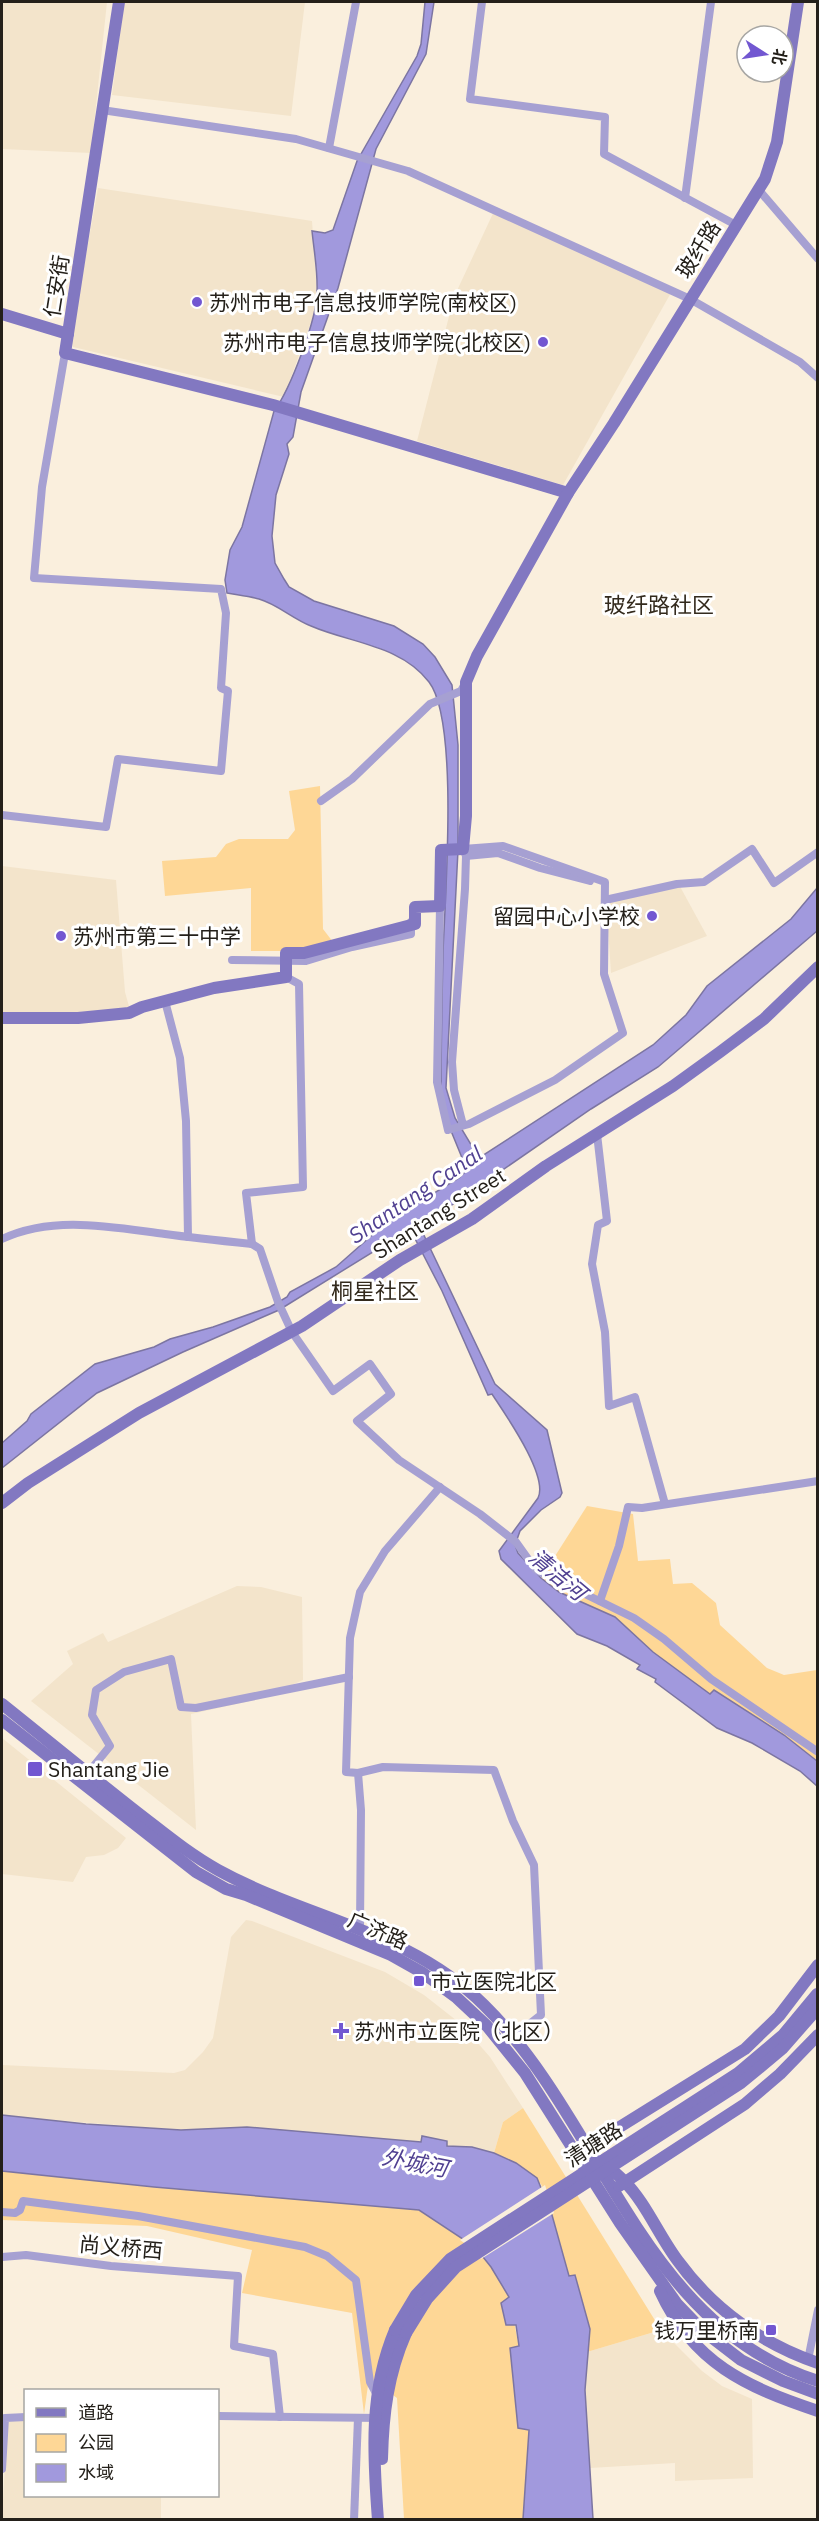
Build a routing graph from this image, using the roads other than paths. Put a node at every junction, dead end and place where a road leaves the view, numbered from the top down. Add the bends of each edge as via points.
1 (119, 2) edge
2 (356, 2) edge
3 (482, 2) edge
4 (711, 2) edge
5 (798, 2) edge
6 (102, 110) junction
7 (330, 148) junction
8 (758, 189) junction
9 (685, 198) junction
10 (736, 225) junction
11 (818, 259) edge
12 (690, 299) junction
13 (2, 314) edge
14 (68, 334) junction
15 (65, 353) junction
16 (818, 378) edge
17 (568, 493) junction
18 (464, 686) junction
19 (321, 801) dead end
20 (2, 814) edge
21 (463, 851) junction
22 (818, 852) edge
23 (600, 883) dead end
24 (605, 900) junction
25 (437, 908) junction
26 (232, 960) dead end
27 (818, 967) edge
28 (286, 977) junction
29 (165, 1001) junction
30 (2, 1018) edge
31 (462, 1126) junction
32 (597, 1134) junction
33 (188, 1237) junction
34 (2, 1239) edge
35 (252, 1244) junction
36 (292, 1332) junction
37 (818, 1481) edge
38 (440, 1487) junction
39 (2, 1503) edge
40 (665, 1504) junction
41 (600, 1601) junction
42 (349, 1677) junction
43 (2, 1704) edge
44 (2, 1720) edge
45 (818, 1752) edge
46 (88, 1773) junction
47 (358, 1773) junction
48 (360, 1928) junction
49 (818, 1965) edge
50 (817, 1994) edge
51 (818, 2008) edge
52 (818, 2035) edge
53 (513, 2037) junction
54 (586, 2147) junction
55 (575, 2155) junction
56 (625, 2182) junction
57 (608, 2193) junction
58 (2, 2212) edge
59 (2, 2257) edge
60 (651, 2271) junction
61 (818, 2310) edge
62 (400, 2332) junction
63 (813, 2361) edge
64 (818, 2381) edge
65 (818, 2394) edge
66 (377, 2395) junction
67 (818, 2411) edge
68 (219, 2416) edge
69 (280, 2417) junction
70 (24, 2418) edge
71 (357, 2418) junction
72 (379, 2418) junction
73 (2, 2469) edge
74 (354, 2520) edge
75 (378, 2520) edge
76 (386, 2520) edge

1 - 6 main road, 仁安街
2 - 7 street
3 - 9 street via 470,99 605,117 604,154
4 - 9 street
5 - 8 main road, 玻纤路 via 777,142
6 - 7 street via 296,139
6 - 14 main road, 仁安街
7 - 12 street via 408,171
8 - 10 main road, 玻纤路
8 - 11 street
9 - 10 street
10 - 12 main road, 玻纤路
12 - 16 street via 800,362
12 - 17 main road, 玻纤路
13 - 14 main road
14 - 15 main road, 仁安街
15 - 17 main road via 273,405
15 - 20 street, 仁安街 via 42,487 34,578 221,589 226,613 221,688 228,691 221,771 118,759 106,827
17 - 18 main road, 玻纤路
18 - 19 street via 430,704 352,779
18 - 21 main road
21 - 23 street via 498,853
21 - 24 street via 502,846 605,882
21 - 25 main road via 441,850
21 - 31 street via 452,1062
22 - 24 street via 774,882 752,849 704,882
24 - 31 street via 604,974 622,1033 555,1080
25 - 26 street via 411,911 411,934 306,961
25 - 28 main road via 415,907 415,924 304,953 286,953
25 - 31 street via 437,1082 449,1129
27 - 32 main road, Shantang Street via 764,1019 729,1046
28 - 29 main road via 224,986
28 - 35 street via 299,984 303,1187 246,1193
29 - 30 main road via 129,1013
29 - 33 street via 180,1058 186,1121
32 - 36 main road, Shantang Street via 472,1219 424,1245
32 - 40 street via 607,1221 598,1225 592,1264 605,1332 609,1406 635,1397
33 - 34 street via 59,1224
33 - 35 street
35 - 36 street via 260,1249
36 - 38 street via 333,1391 370,1364 391,1394 357,1421 399,1460
36 - 39 main road, Shantang Street via 139,1413
37 - 40 street
38 - 41 street via 516,1542 537,1570
38 - 42 street via 386,1551 360,1592 350,1638
40 - 41 street via 628,1507
41 - 45 street via 634,1618 711,1679
42 - 46 street via 196,1708 181,1707 171,1659 124,1672 96,1690 92,1715 110,1746
42 - 47 street via 346,1772
43 - 46 main road, 广济路
44 - 55 main road, 广济路 via 196,1872 226,1889 391,1955 445,1989 511,2054
46 - 48 main road, 广济路 via 210,1866
47 - 48 street
47 - 53 street via 383,1767 494,1770 534,1865 541,2015
48 - 53 main road, 广济路 via 408,1949 447,1973
49 - 54 main road via 779,2016 745,2049
50 - 62 main road, 清塘路, bridge via 783,2035 738,2073 444,2263 416,2295
51 - 62 main road, 清塘路, bridge via 782,2049 741,2083 456,2267
52 - 56 main road via 745,2104
53 - 54 main road, 广济路
54 - 55 main road
54 - 56 main road, 广济路
54 - 57 main road, 广济路
55 - 57 main road, 广济路
56 - 57 main road
56 - 63 main road, 广济路 via 678,2262 712,2299 759,2336
57 - 60 main road, 广济路
57 - 64 main road, 广济路 via 674,2280 710,2319 761,2356
58 - 66 street via 15,2213 23,2201 138,2216 305,2247 327,2256 356,2280 370,2382
59 - 69 street, 尚义桥西 via 26,2255 238,2276 234,2346 273,2354
60 - 65 main road, 广济路 via 691,2320 728,2351 767,2374
60 - 67 main road, 广济路 via 673,2317 699,2350 765,2391
61 - 63 street
62 - 66 main road via 383,2362
62 - 72 main road
66 - 72 main road
68 - 69 street
69 - 71 street
70 - 73 street via 5,2418
71 - 72 street
71 - 74 street
72 - 75 main road via 374,2470
72 - 76 main road

